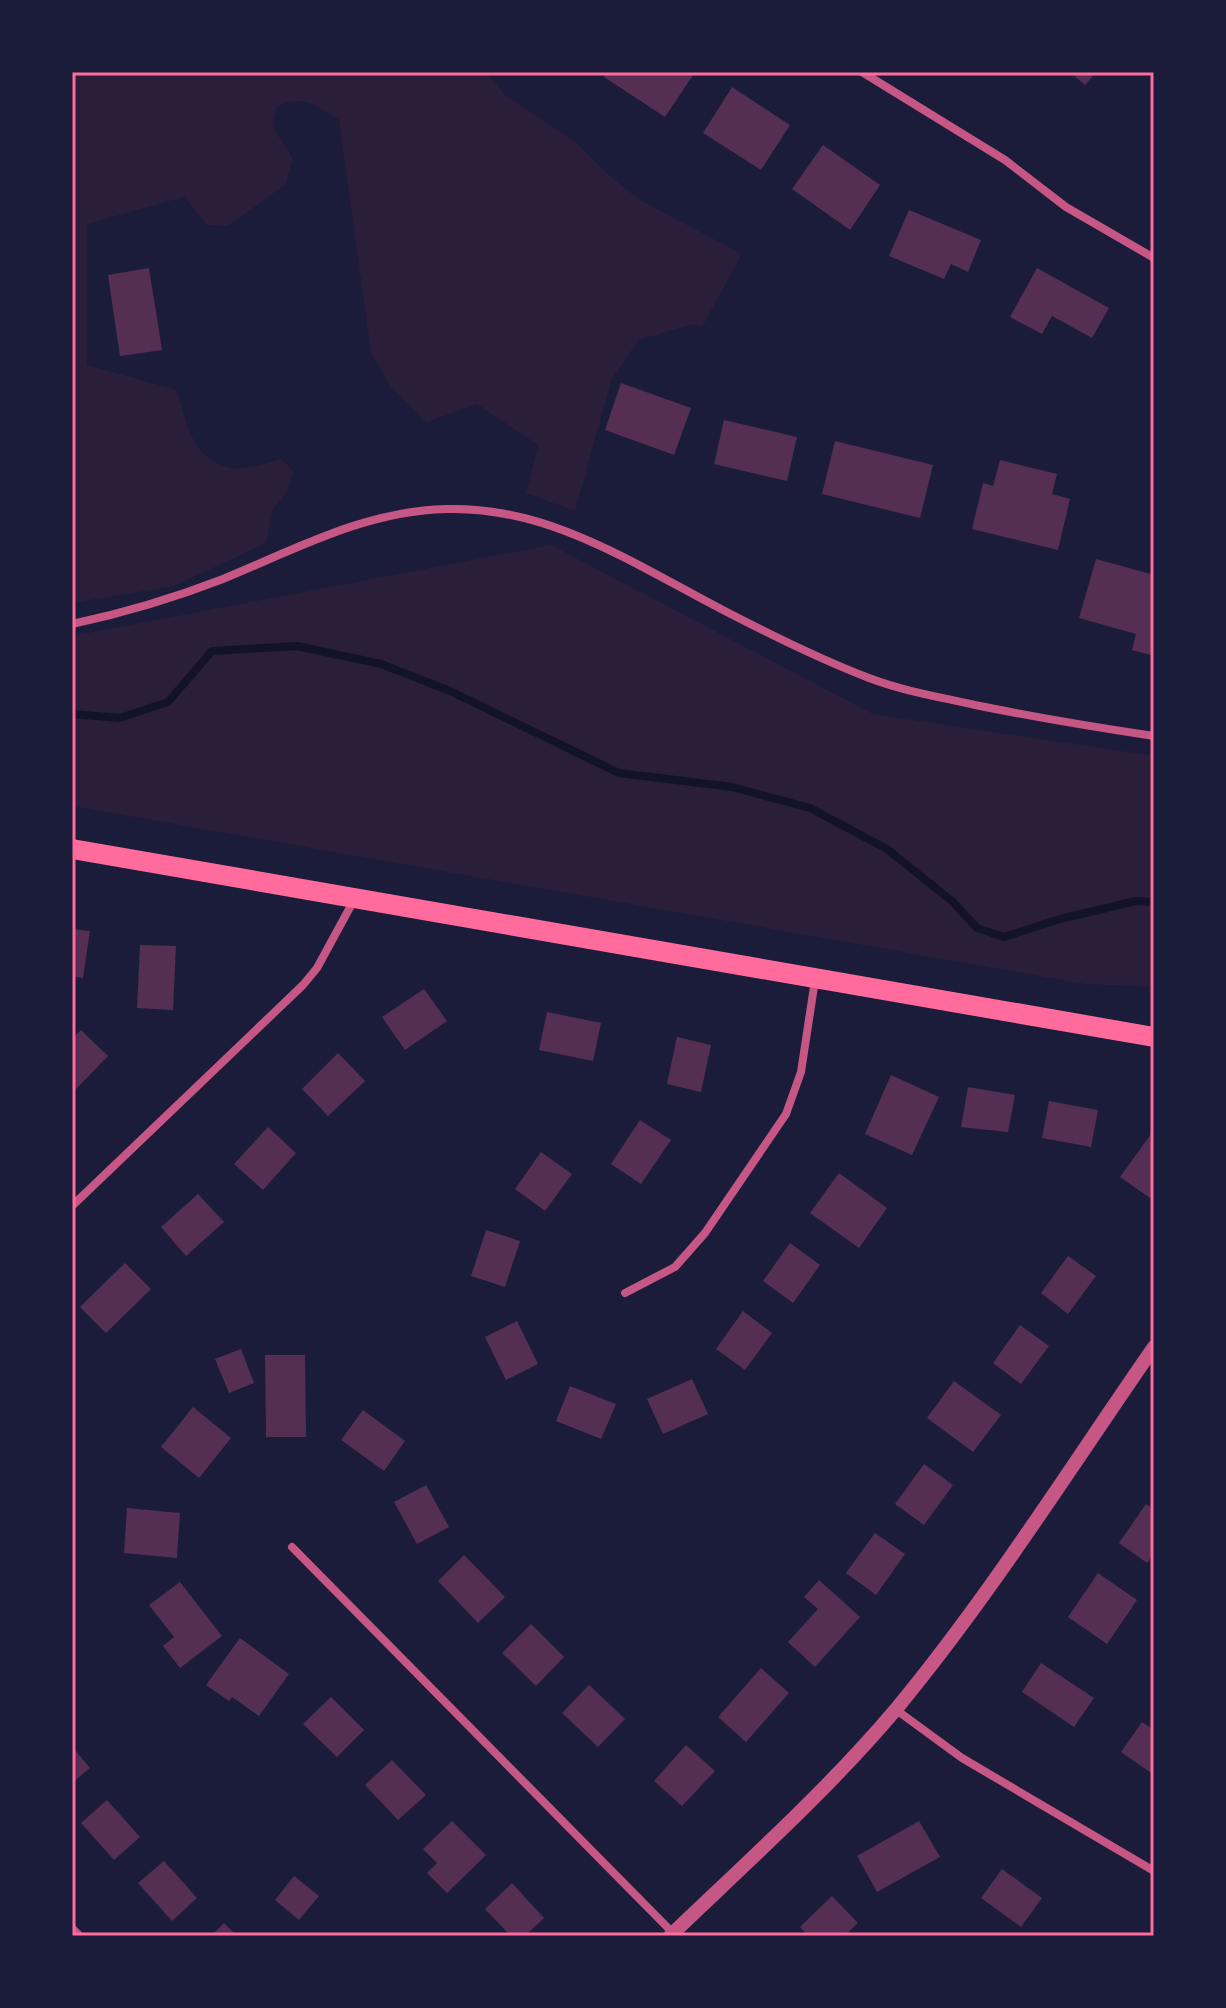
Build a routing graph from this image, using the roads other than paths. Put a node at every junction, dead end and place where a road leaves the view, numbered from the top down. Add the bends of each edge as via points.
1 (862, 72) edge
2 (1154, 258) edge
3 (72, 624) edge
4 (1154, 736) edge
5 (72, 849) edge
6 (354, 899) junction
7 (815, 979) junction
8 (1154, 1037) edge
9 (72, 1206) edge
10 (625, 1293) dead end
11 (1154, 1347) edge
12 (292, 1547) dead end
13 (895, 1709) junction
14 (1154, 1871) edge
15 (72, 1928) edge
16 (671, 1935) edge
17 (80, 1936) edge

1 - 2 street via 1005,160 1066,207
3 - 4 street via 169,599 376,518 483,510 525,516 601,545 721,609 872,679 921,694
5 - 6 main road
6 - 7 main road
6 - 9 street via 303,985
7 - 8 main road
7 - 10 street via 801,1072 786,1114 705,1233 675,1267
11 - 13 street via 957,1632
12 - 16 street
13 - 14 street via 962,1758
13 - 16 street via 846,1766
15 - 17 street

